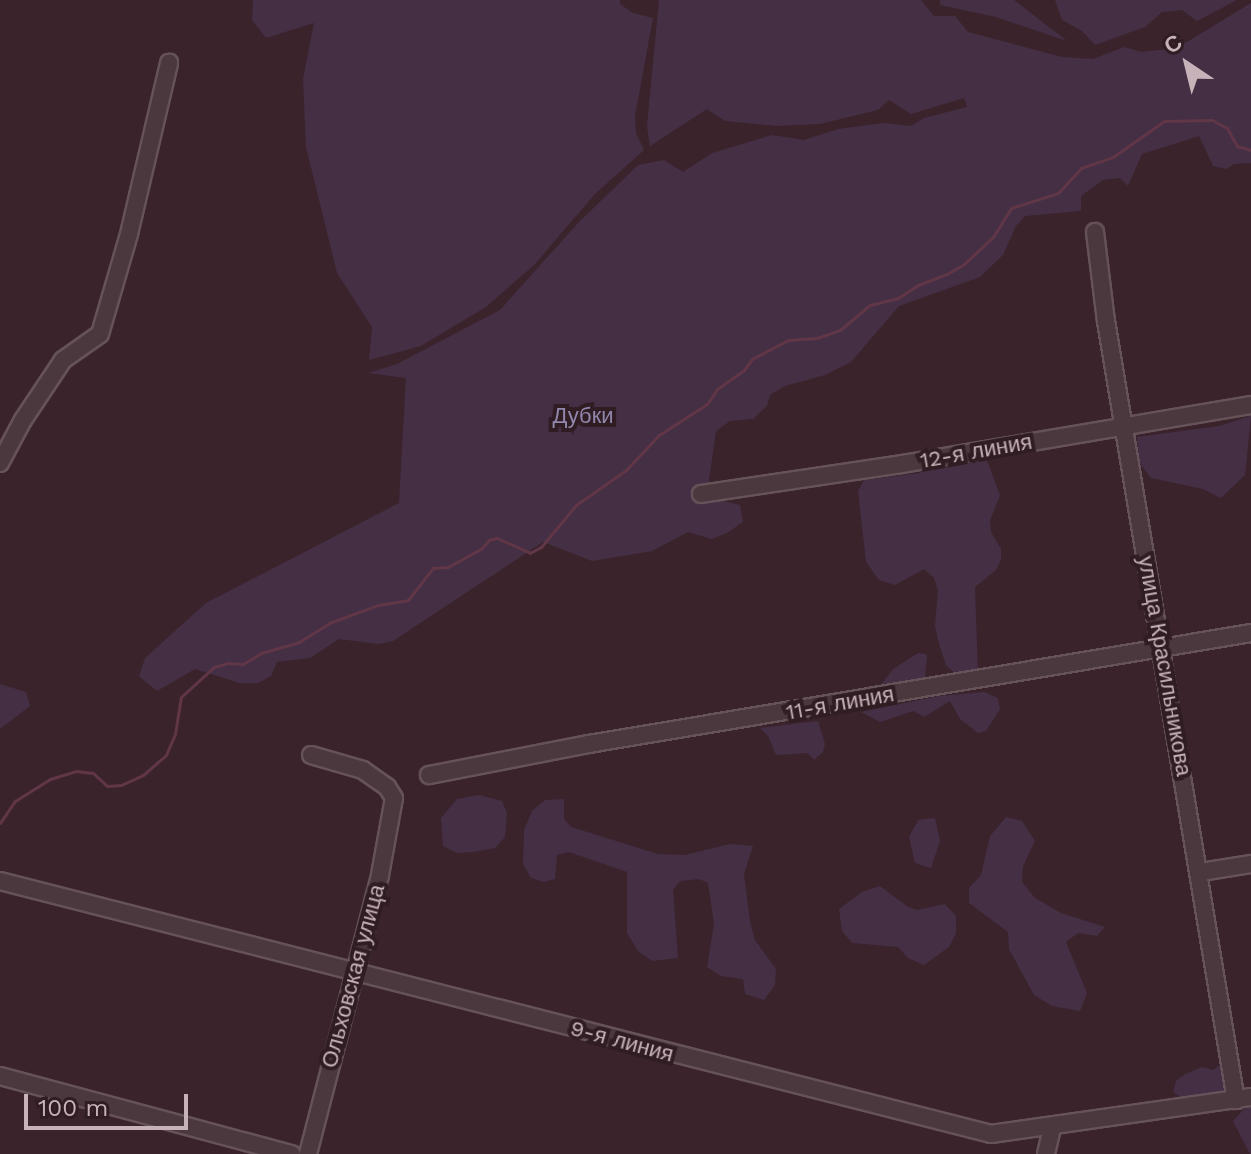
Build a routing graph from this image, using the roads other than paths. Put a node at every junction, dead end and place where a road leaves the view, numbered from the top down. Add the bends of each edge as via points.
1 (169, 63) dead end
2 (1095, 232) dead end
3 (1251, 405) edge
4 (1124, 426) junction
5 (0, 463) edge
6 (701, 494) dead end
7 (1251, 633) edge
8 (1162, 648) junction
9 (311, 755) dead end
10 (429, 775) dead end
11 (1251, 864) edge
12 (1201, 872) junction
13 (0, 881) edge
14 (354, 969) junction
15 (0, 1076) edge
16 (1244, 1098) edge
17 (1052, 1128) junction
18 (292, 1154) edge
19 (308, 1154) edge
20 (1046, 1154) edge

1 - 5 street via 100,334 63,360
2 - 4 street, улица Красильникова
3 - 4 street, 12-я линия
4 - 6 street, 12-я линия
4 - 8 street, улица Красильникова
7 - 8 street, 11-я линия
8 - 10 street, 11-я линия
8 - 12 street, улица Красильникова
9 - 14 street, Ольховская улица via 363,770 394,798
11 - 12 street
12 - 16 street, улица Красильникова
13 - 14 street, 9-я линия
14 - 17 street, 9-я линия via 991,1134
14 - 19 street, Ольховская улица
15 - 18 street
16 - 17 street, 9-я линия
17 - 20 street

